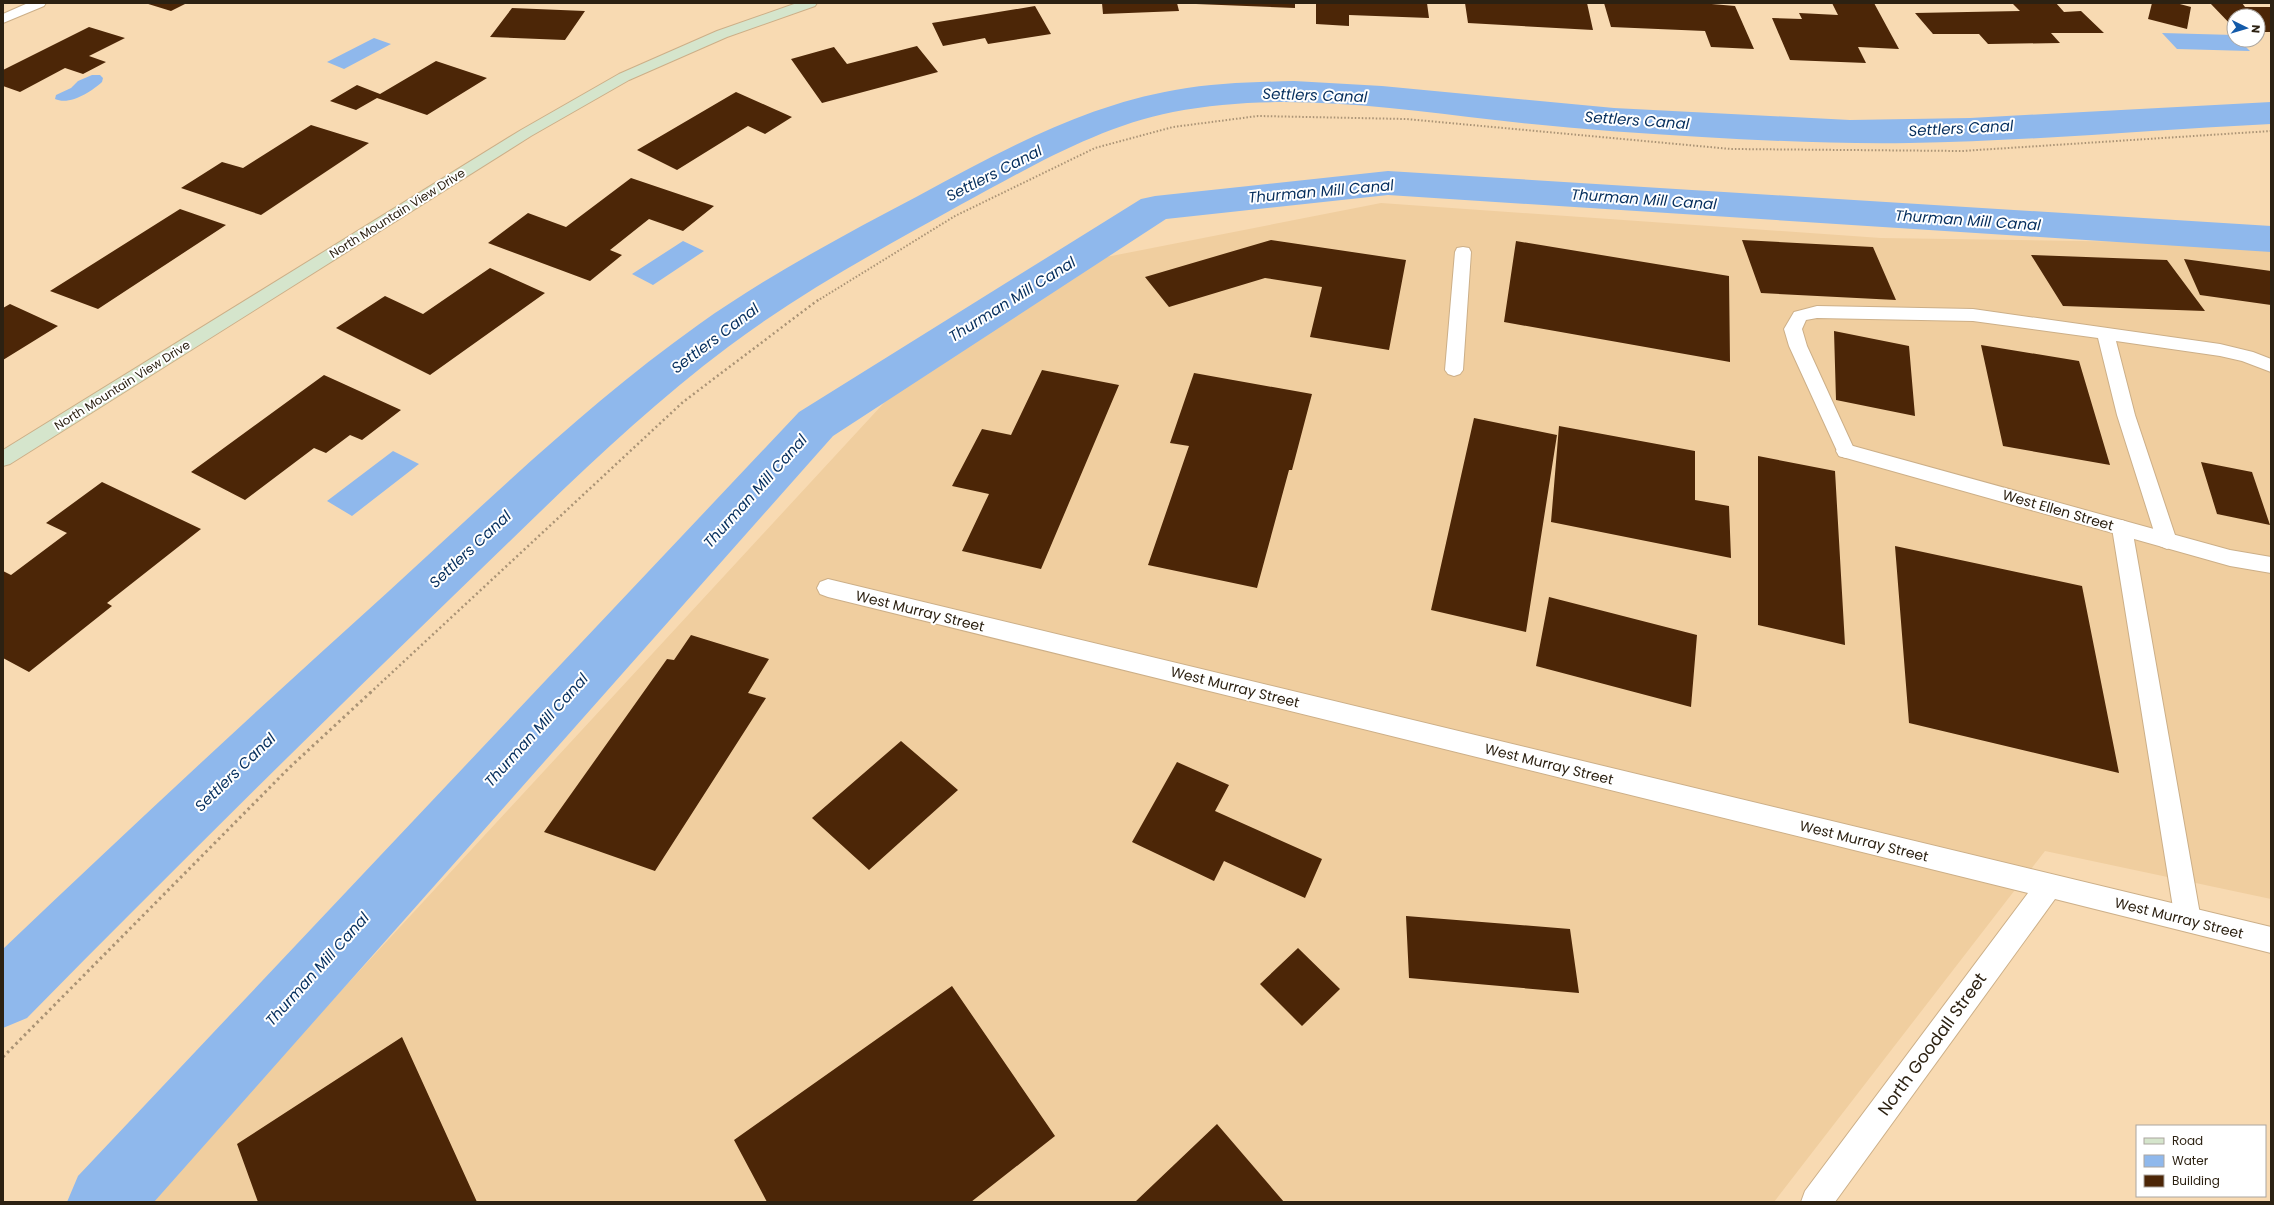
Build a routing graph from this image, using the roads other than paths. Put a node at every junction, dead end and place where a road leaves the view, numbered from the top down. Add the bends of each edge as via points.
1 (39, 3) edge
2 (810, 3) edge
3 (3, 20) edge
4 (1463, 252) dead end
5 (2105, 333) junction
6 (2271, 366) edge
7 (1454, 370) dead end
8 (1846, 451) joint
9 (3, 459) edge
10 (2122, 528) junction
11 (2167, 540) junction
12 (2271, 565) edge
13 (828, 588) dead end
14 (2049, 886) junction
15 (2188, 920) junction
16 (2271, 940) edge
17 (1816, 1202) edge

1 - 3 street
2 - 9 street, North Mountain View Drive via 708,39 624,77 526,133
4 - 7 lane
5 - 6 lane via 2248,356
5 - 8 lane via 1973,315 1817,312 1800,316 1793,329 1798,346
5 - 11 lane via 2126,415
8 - 10 street, West Ellen Street
10 - 11 street, West Ellen Street
10 - 15 lane
11 - 12 street, West Ellen Street via 2230,558
13 - 14 street, West Murray Street
14 - 15 street, West Murray Street
14 - 17 street, North Goodall Street
15 - 16 street, West Murray Street

